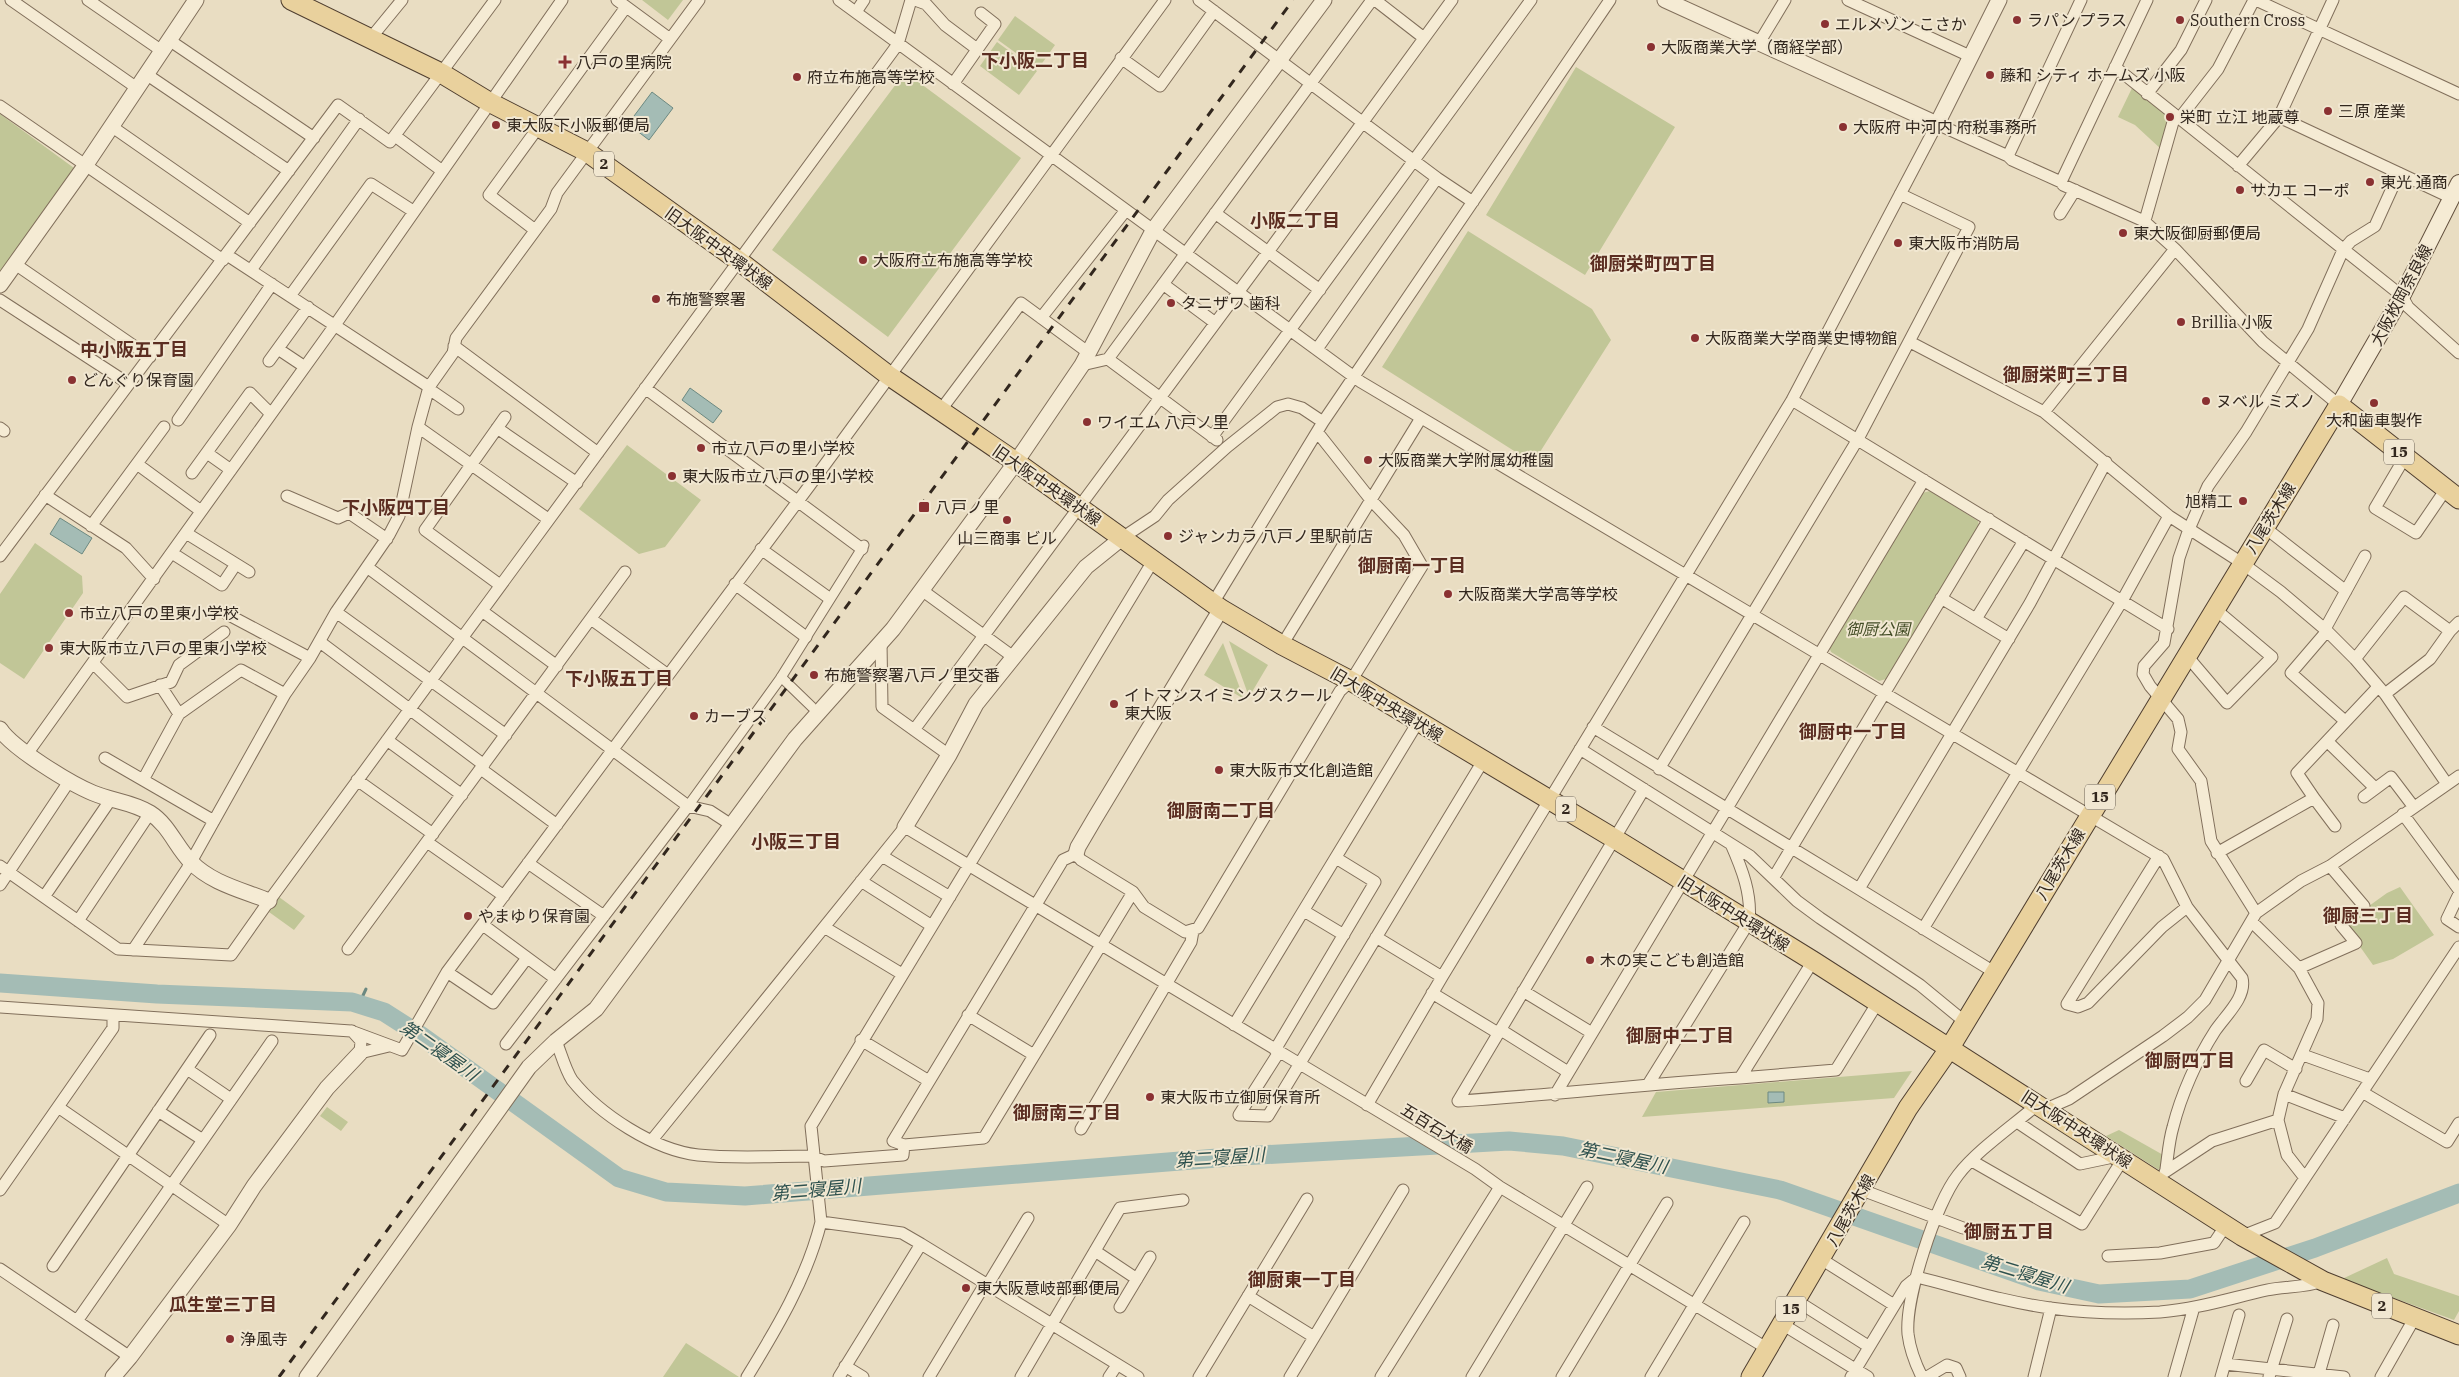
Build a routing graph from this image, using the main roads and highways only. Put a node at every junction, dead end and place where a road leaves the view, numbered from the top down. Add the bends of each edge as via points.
1 (291, 0) edge
2 (2459, 182) edge
3 (2339, 405) junction
4 (2453, 494) edge
5 (1949, 1049) junction
6 (2458, 1332) edge
7 (1751, 1377) edge

1 - 5 main road, 旧大阪中央環状線 / 2 via 441,74 587,152 739,261 888,376 1016,462 1217,606 1282,645 1352,681 1615,838
2 - 3 main road, 大阪枚岡奈良線 via 2402,296
3 - 4 main road, 15
3 - 5 main road, 八尾茨木線 / 15
5 - 6 main road, 旧大阪中央環状線 / 2 via 2121,1157 2162,1175 2226,1225 2315,1277 2414,1319
5 - 7 main road, 八尾茨木線 / 15 via 1908,1108

